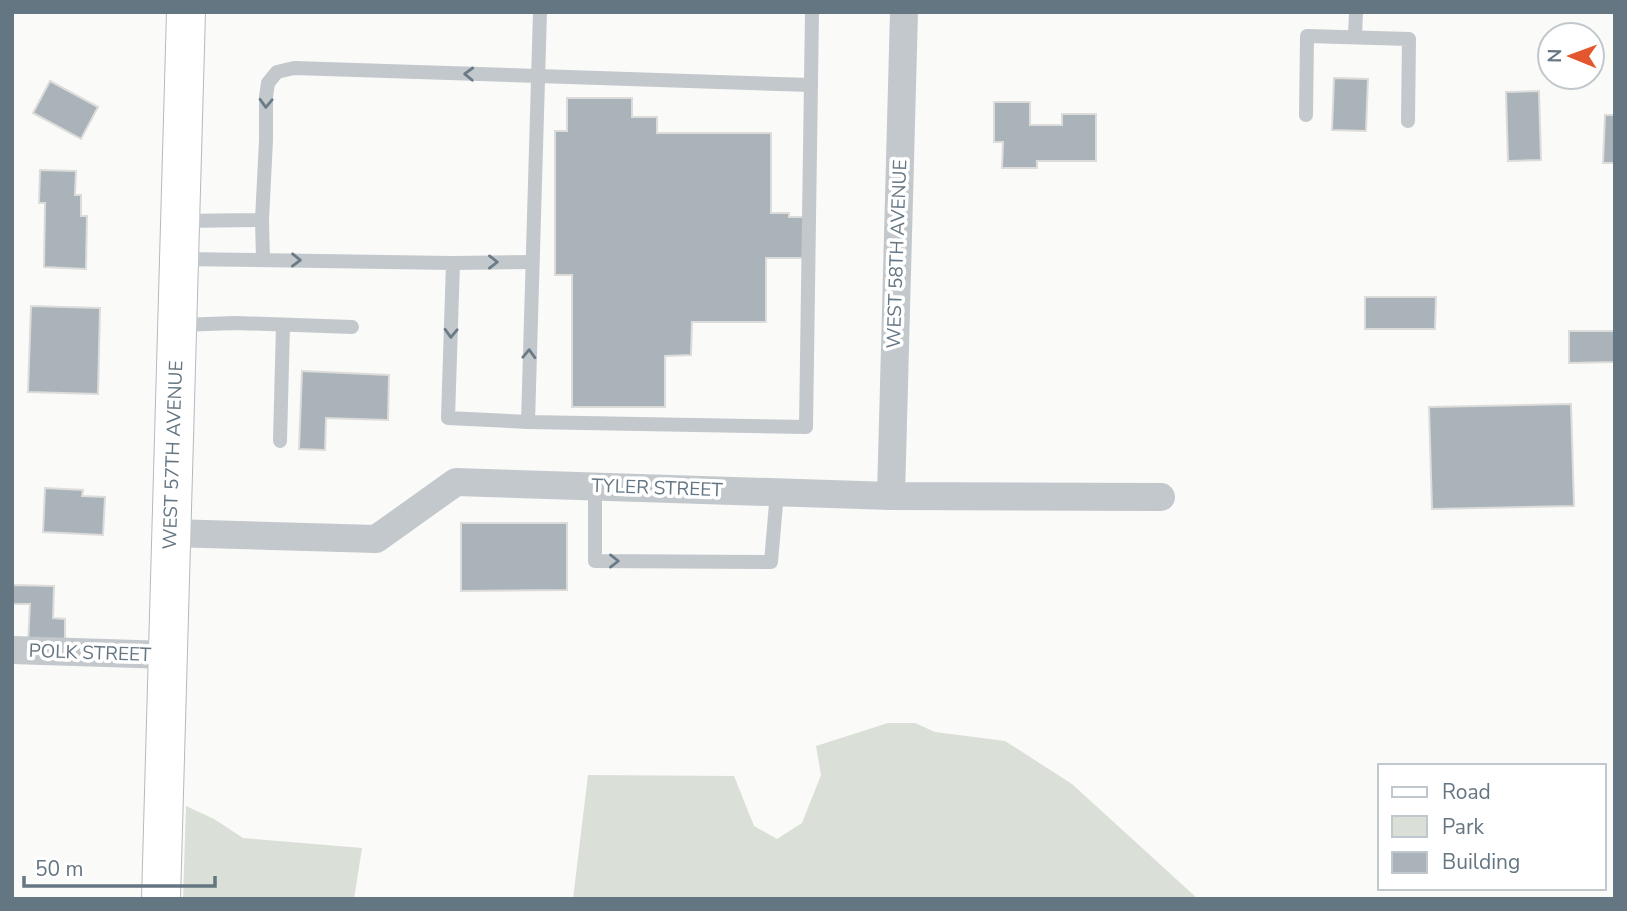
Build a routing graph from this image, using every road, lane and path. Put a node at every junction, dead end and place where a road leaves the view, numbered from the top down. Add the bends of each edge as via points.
1 (186, 12) edge
2 (540, 12) edge
3 (812, 12) edge
4 (904, 12) edge
5 (1356, 12) edge
6 (1355, 37) junction
7 (537, 76) junction
8 (811, 85) junction
9 (1306, 115) dead end
10 (1408, 121) dead end
11 (262, 220) junction
12 (180, 221) junction
13 (179, 259) junction
14 (263, 260) junction
15 (453, 262) junction
16 (533, 262) junction
17 (177, 325) junction
18 (283, 325) junction
19 (352, 327) dead end
20 (528, 422) junction
21 (280, 441) dead end
22 (595, 486) junction
23 (777, 492) junction
24 (891, 496) junction
25 (1161, 497) dead end
26 (171, 533) junction
27 (12, 650) edge
28 (168, 655) junction
29 (161, 899) edge

1 - 12 street, WEST 57TH AVENUE
2 - 7 lane
3 - 8 lane
4 - 24 street, WEST 58TH AVENUE
5 - 6 lane
6 - 9 lane via 1307,36
6 - 10 lane via 1409,39
7 - 8 lane
7 -> 11 lane via 294,68 277,72 268,83 266,97
7 - 16 lane
8 - 20 lane via 806,427
11 - 12 lane
11 - 14 lane
12 - 13 street, WEST 57TH AVENUE
13 - 14 lane
13 - 17 street, WEST 57TH AVENUE
14 -> 15 lane
15 -> 16 lane
15 -> 20 lane via 448,418
20 -> 16 lane
17 - 18 lane
17 - 26 street, WEST 57TH AVENUE
18 - 19 lane
18 - 21 lane
22 - 23 street, TYLER STREET
22 -> 23 lane via 595,561 771,562
22 - 26 street, TYLER STREET via 456,482 376,539
23 - 24 street, TYLER STREET
24 - 25 street, TYLER STREET
26 - 28 street, WEST 57TH AVENUE
27 - 28 street, POLK STREET
28 - 29 street, WEST 57TH AVENUE

